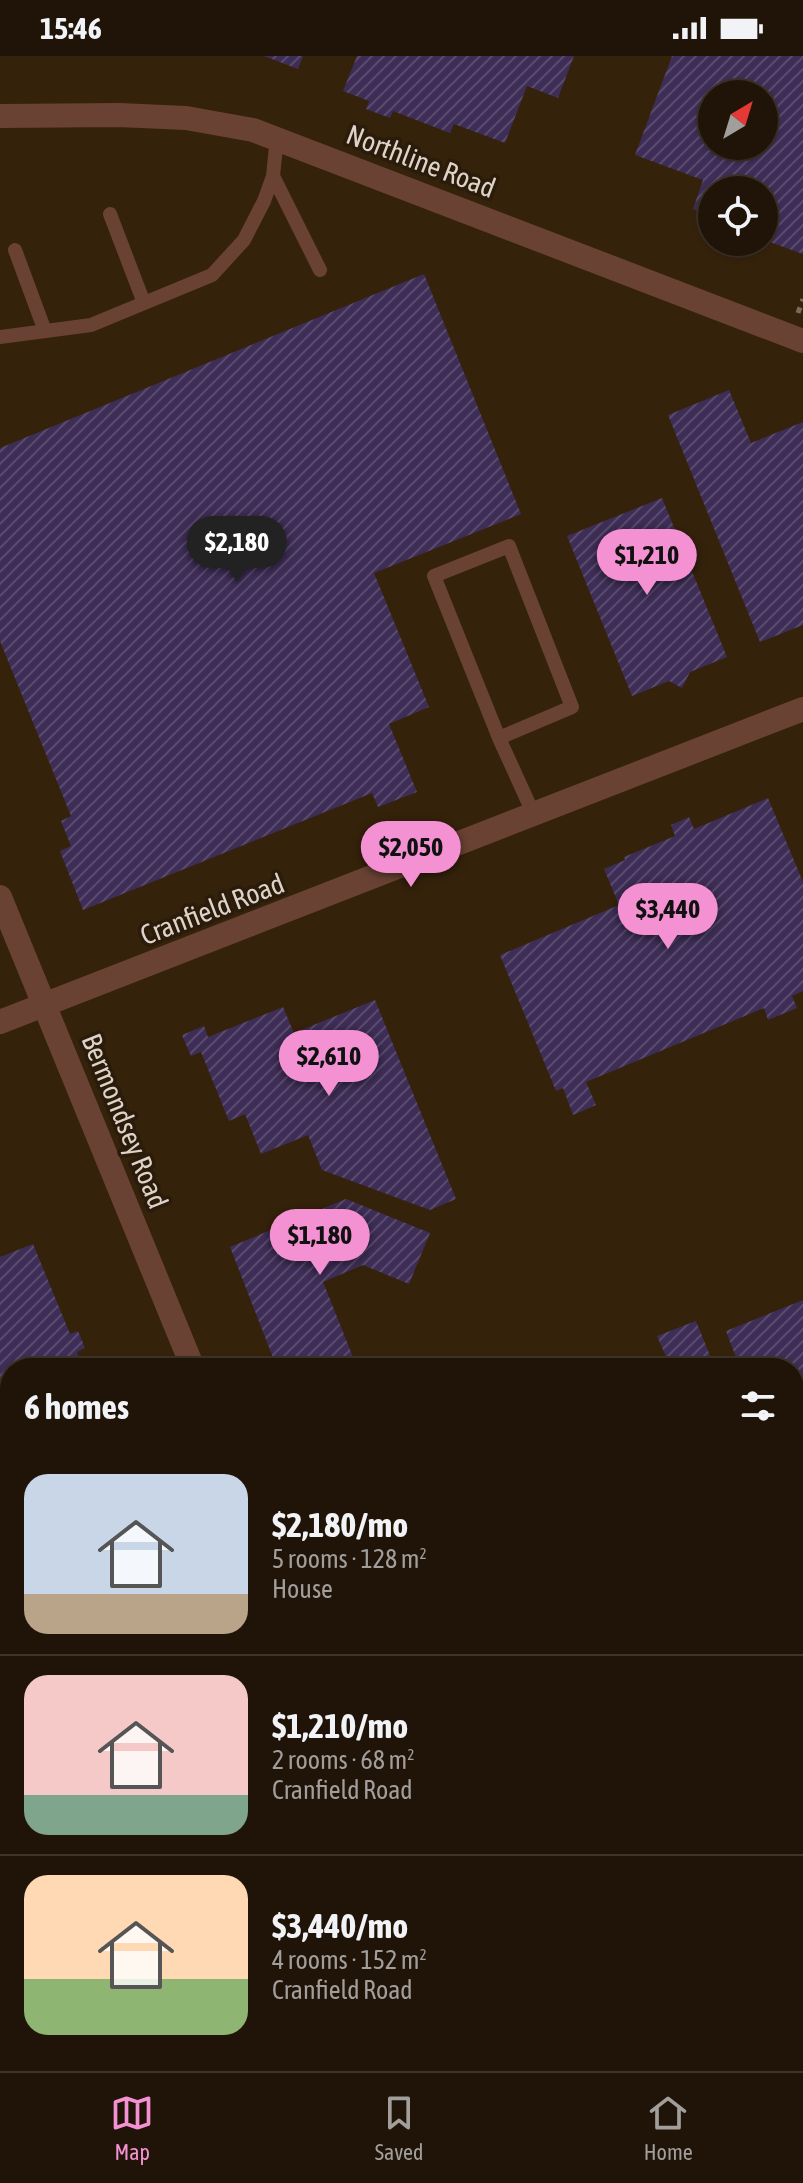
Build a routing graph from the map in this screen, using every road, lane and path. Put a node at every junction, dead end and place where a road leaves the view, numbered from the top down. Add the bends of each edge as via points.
1 (0, 116) edge
2 (277, 137) junction
3 (273, 176) junction
4 (110, 214) dead end
5 (15, 250) dead end
6 (320, 270) dead end
7 (144, 303) junction
8 (45, 331) junction
9 (0, 337) edge
10 (803, 341) edge
11 (803, 709) edge
12 (499, 738) junction
13 (534, 815) junction
14 (0, 897) edge
15 (45, 1006) junction
16 (0, 1022) edge
17 (189, 1358) edge

1 - 2 street, Northline Road via 186,118
2 - 3 lane
2 - 10 street, Northline Road
3 - 6 lane
3 - 7 lane via 244,240 212,275
4 - 7 lane
5 - 8 lane
7 - 8 lane via 91,325
8 - 9 lane
11 - 13 street, Cranfield Road
12 - 12 lane via 434,576 509,546 572,707
12 - 13 lane
13 - 15 street, Cranfield Road
14 - 15 street, Bermondsey Road
15 - 16 street, Cranfield Road
15 - 17 street, Bermondsey Road

